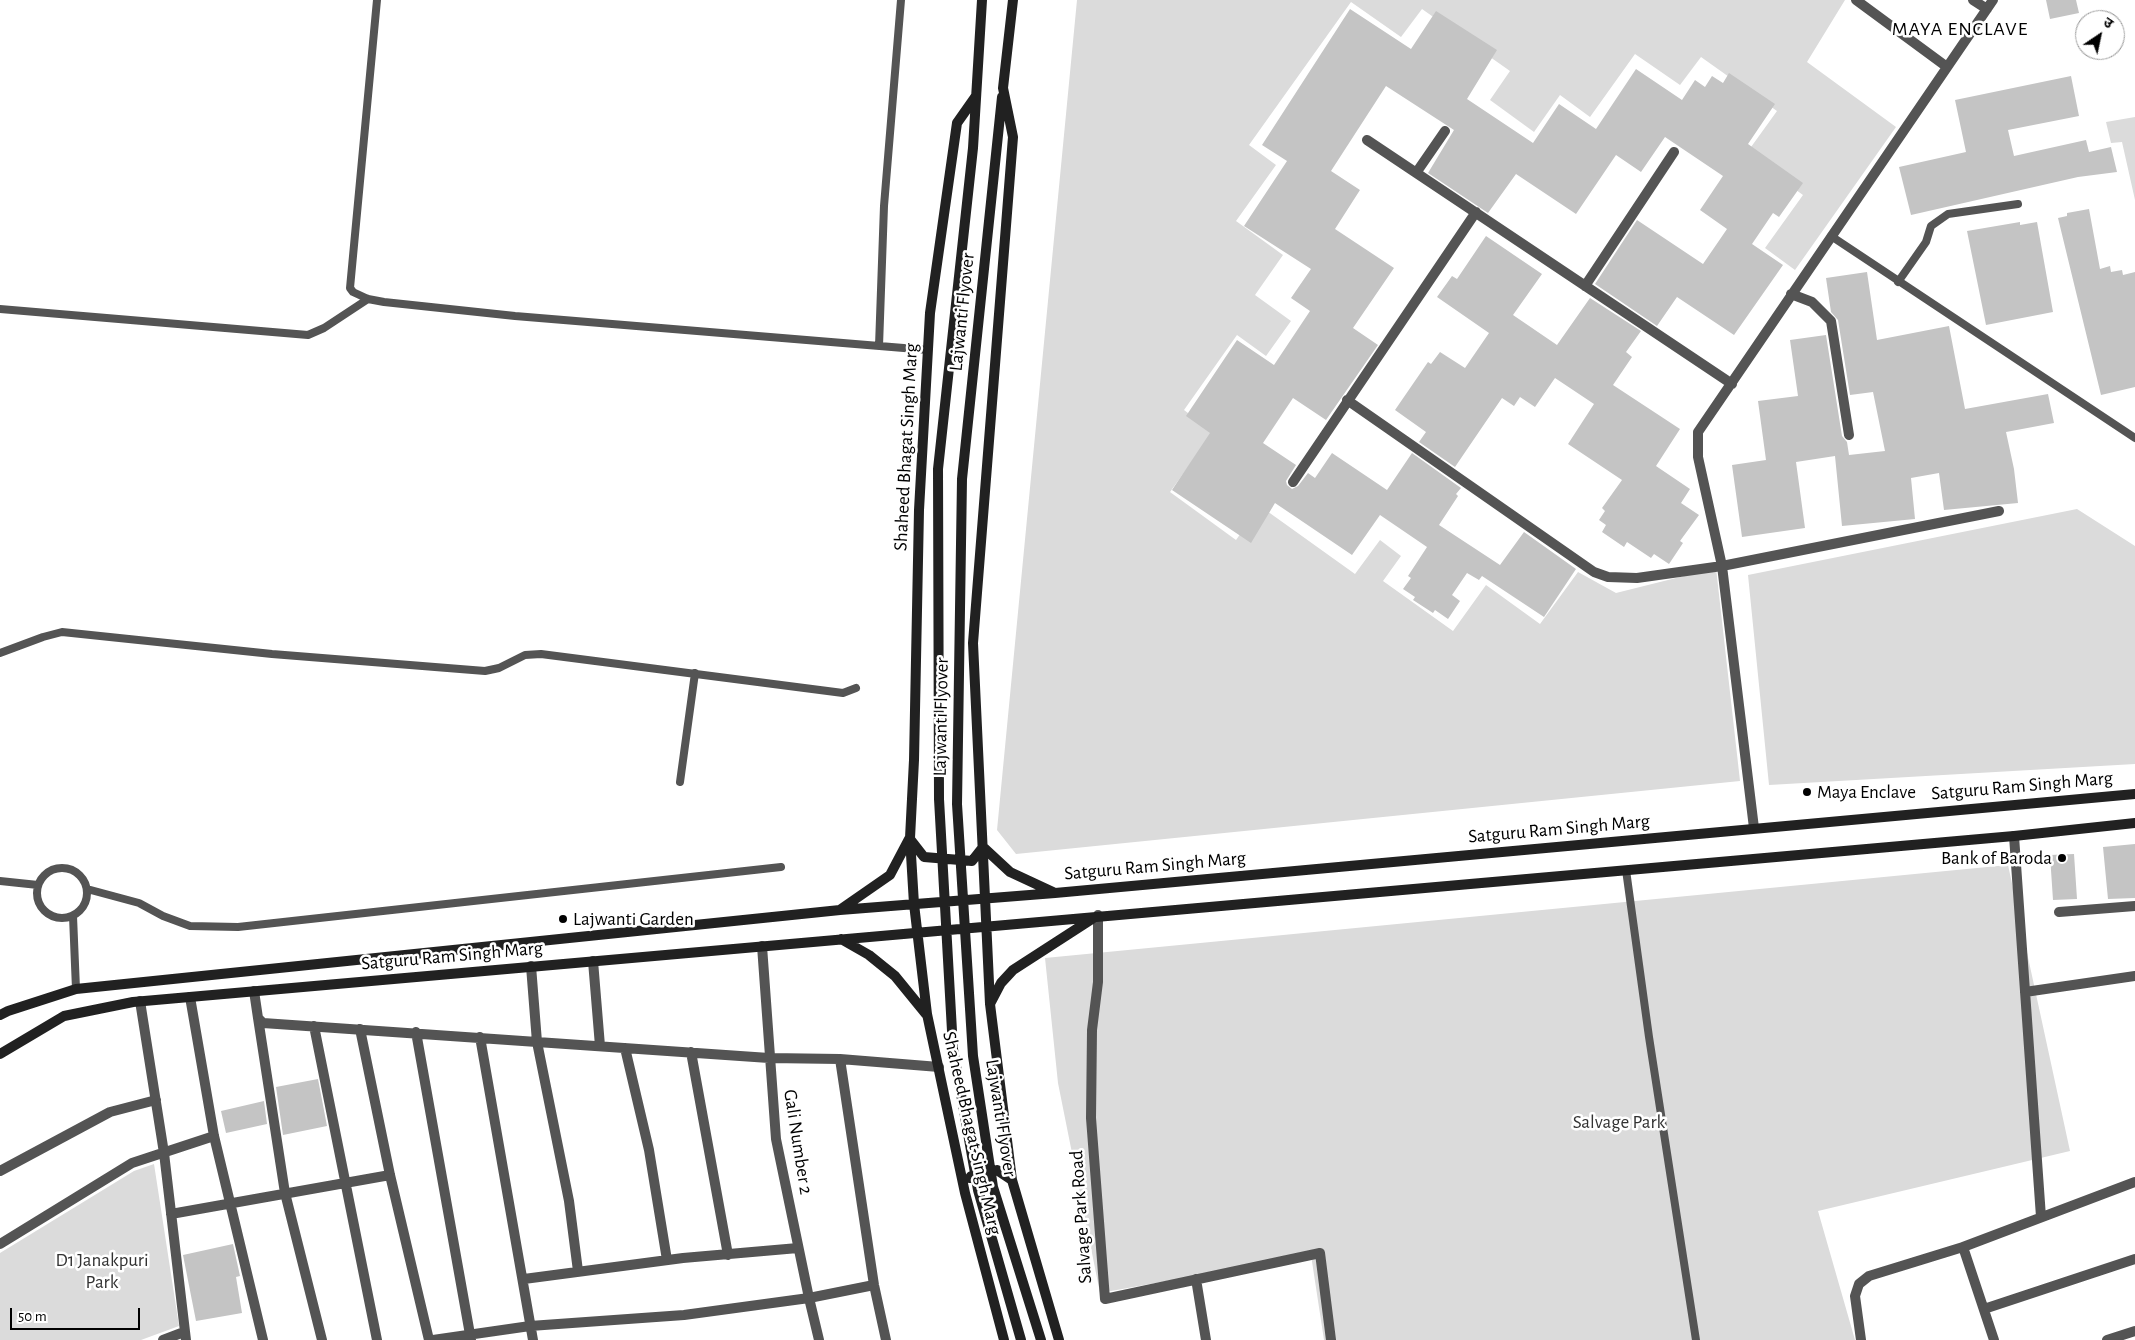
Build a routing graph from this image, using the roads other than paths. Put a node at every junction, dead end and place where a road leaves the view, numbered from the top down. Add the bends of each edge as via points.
1 (377, 0) edge
2 (901, 0) edge
3 (982, 0) edge
4 (1013, 0) edge
5 (1856, 0) edge
6 (1973, 0) edge
7 (1993, 0) edge
8 (1987, 9) junction
9 (1947, 67) junction
10 (1003, 88) junction
11 (977, 95) junction
12 (1445, 131) dead end
13 (1367, 140) dead end
14 (1674, 152) dead end
15 (1416, 173) junction
16 (2018, 204) dead end
17 (1476, 212) junction
18 (1831, 236) junction
19 (1898, 282) junction
20 (1586, 286) junction
21 (1791, 294) junction
22 (368, 299) junction
23 (0, 309) edge
24 (879, 346) junction
25 (928, 350) junction
26 (1732, 384) junction
27 (1346, 400) junction
28 (1849, 435) dead end
29 (2135, 438) edge
30 (1293, 482) dead end
31 (1999, 511) dead end
32 (1722, 566) junction
33 (0, 654) edge
34 (696, 673) junction
35 (856, 688) dead end
36 (680, 782) dead end
37 (2135, 794) edge
38 (2135, 822) edge
39 (1754, 828) junction
40 (2014, 836) junction
41 (910, 838) junction
42 (983, 847) junction
43 (781, 867) dead end
44 (1626, 870) junction
45 (0, 881) edge
46 (38, 886) junction
47 (87, 888) junction
48 (1054, 893) junction
49 (986, 898) junction
50 (914, 904) junction
51 (2135, 906) edge
52 (840, 910) junction
53 (2059, 912) dead end
54 (1098, 915) junction
55 (73, 916) junction
56 (986, 925) junction
57 (918, 932) junction
58 (841, 939) junction
59 (762, 946) junction
60 (593, 961) junction
61 (530, 966) junction
62 (2135, 976) edge
63 (76, 989) junction
64 (254, 991) junction
65 (2025, 992) junction
66 (190, 997) junction
67 (140, 1002) junction
68 (990, 1004) junction
69 (927, 1014) junction
70 (0, 1015) edge
71 (258, 1018) junction
72 (314, 1026) junction
73 (360, 1029) junction
74 (416, 1032) junction
75 (480, 1037) junction
76 (537, 1042) junction
77 (600, 1046) junction
78 (625, 1048) junction
79 (691, 1052) junction
80 (0, 1054) edge
81 (769, 1058) junction
82 (840, 1059) junction
83 (939, 1067) junction
84 (156, 1100) junction
85 (214, 1136) junction
86 (164, 1153) junction
87 (0, 1171) edge
88 (390, 1175) junction
89 (1012, 1180) junction
90 (2135, 1182) edge
91 (346, 1183) junction
92 (285, 1193) junction
93 (965, 1193) junction
94 (230, 1202) junction
95 (171, 1214) junction
96 (2041, 1217) junction
97 (0, 1244) edge
98 (1963, 1247) junction
99 (798, 1248) junction
100 (728, 1255) junction
101 (2135, 1259) edge
102 (667, 1260) junction
103 (578, 1271) junction
104 (524, 1279) junction
105 (1196, 1280) junction
106 (874, 1285) junction
107 (809, 1298) junction
108 (1984, 1309) junction
109 (530, 1326) junction
110 (2135, 1331) edge
111 (185, 1336) edge
112 (471, 1337) edge
113 (163, 1340) edge
114 (263, 1340) edge
115 (322, 1340) edge
116 (377, 1340) edge
117 (429, 1340) edge
118 (433, 1340) edge
119 (533, 1340) edge
120 (820, 1340) edge
121 (886, 1340) edge
122 (1004, 1340) edge
123 (1021, 1340) edge
124 (1041, 1340) edge
125 (1058, 1340) edge
126 (1206, 1340) edge
127 (1331, 1340) edge
128 (1696, 1340) edge
129 (1861, 1340) edge
130 (1994, 1340) edge
131 (2107, 1340) edge

1 - 22 lane via 350,288
2 - 24 lane via 884,206
3 - 11 main road
4 - 10 main road
5 - 9 street
6 - 8 street
7 - 8 street
8 - 9 street
9 - 18 street
10 - 42 main road via 1013,137 973,643
10 - 124 main road, Lajwanti Flyover via 962,479 957,804 976,1075 994,1186
11 - 25 main road, Shaheed Bhagat Singh Marg via 956,123 930,313
11 - 123 main road, Lajwanti Flyover via 974,148 938,469 939,799 953,1049 978,1190
12 - 15 street
13 - 15 street
14 - 20 street
15 - 17 street
16 - 19 lane via 1948,214 1931,226 1926,242
17 - 20 street
17 - 27 street
18 - 19 lane
18 - 21 street
19 - 29 lane
20 - 26 street
21 - 26 street
21 - 28 street via 1812,302 1831,321
22 - 23 lane via 308,335
22 - 24 lane via 515,316
24 - 25 lane
25 - 41 main road, Shaheed Bhagat Singh Marg via 919,510
26 - 32 street via 1698,432 1698,456
27 - 30 street
27 - 32 street via 1594,572 1608,577 1637,578
31 - 32 street
32 - 39 street
33 - 34 lane via 62,632 272,654 486,670 499,668 525,655 541,654
34 - 35 lane via 843,693
34 - 36 lane
37 - 39 main road, Satguru Ram Singh Marg
38 - 40 main road
39 - 48 main road, Satguru Ram Singh Marg
40 - 44 main road
40 - 65 street
41 - 42 main road via 924,857 972,861
41 - 50 main road, Shaheed Bhagat Singh Marg
41 - 52 main road via 890,875
42 - 48 main road via 1010,872
42 - 49 main road
43 - 47 lane via 238,927 190,926 139,903
44 - 54 main road
44 - 128 lane
45 - 46 lane
46 - 47 lane via 47,872 63,868 79,874
46 - 55 lane via 38,902 48,915 64,919
47 - 55 lane via 84,905
48 - 49 main road, Satguru Ram Singh Marg
49 - 50 main road, Satguru Ram Singh Marg
49 - 56 main road
50 - 52 main road, Satguru Ram Singh Marg
50 - 57 main road, Shaheed Bhagat Singh Marg
51 - 53 street
52 - 63 main road, Satguru Ram Singh Marg
54 - 56 main road
54 - 68 main road via 1013,970
54 - 105 street, Salvage Park Road via 1091,1118 1105,1299
55 - 63 lane
56 - 57 main road, Satguru Ram Singh Marg
56 - 68 main road
57 - 58 main road, Satguru Ram Singh Marg
57 - 69 main road, Shaheed Bhagat Singh Marg
58 - 59 main road, Satguru Ram Singh Marg
58 - 69 main road via 869,955 895,976
59 - 60 main road, Satguru Ram Singh Marg
59 - 81 street, Gali Number 2
60 - 61 main road, Satguru Ram Singh Marg
60 - 77 street
61 - 64 main road, Satguru Ram Singh Marg
61 - 76 street
62 - 65 street
63 - 70 main road, Satguru Ram Singh Marg
64 - 66 main road, Satguru Ram Singh Marg
64 - 71 street
65 - 96 street
66 - 67 main road, Satguru Ram Singh Marg
66 - 85 street
67 - 80 main road, Satguru Ram Singh Marg via 64,1016
67 - 84 street
68 - 89 main road
69 - 83 main road, Shaheed Bhagat Singh Marg
71 - 72 street via 263,1023
71 - 92 street
72 - 73 street
72 - 91 street
73 - 74 street
73 - 88 street
74 - 75 street
74 - 112 street
75 - 76 street
75 - 104 street
76 - 77 street
76 - 103 street via 569,1201
77 - 78 street
78 - 79 street
78 - 102 street via 648,1150
79 - 81 street
79 - 100 street
81 - 82 street
81 - 99 street, Gali Number 2 via 776,1139
82 - 83 street
82 - 106 street
83 - 93 main road, Shaheed Bhagat Singh Marg
84 - 86 street
84 - 87 street via 110,1112
85 - 86 street
85 - 94 street
86 - 95 street
86 - 97 street via 132,1163
88 - 91 street
88 - 117 street
89 - 93 main road via 997,1170 971,1176
89 - 125 main road
90 - 96 street
91 - 92 street
91 - 116 street
92 - 94 street
92 - 115 street
93 - 122 main road, Shaheed Bhagat Singh Marg
94 - 95 street
94 - 114 street
95 - 111 street
96 - 98 street
98 - 108 street
98 - 129 street via 1868,1276 1859,1284 1855,1296
99 - 100 street
99 - 107 street, Gali Number 2
100 - 102 street
101 - 108 street
102 - 103 street
103 - 104 street
104 - 109 street
105 - 126 street
105 - 127 street, Salvage Park Road via 1320,1253
106 - 107 street
106 - 121 street
107 - 109 street via 684,1315
107 - 120 street, Gali Number 2
108 - 130 street
109 - 112 street
109 - 119 street
110 - 131 street
111 - 113 street
112 - 118 street

